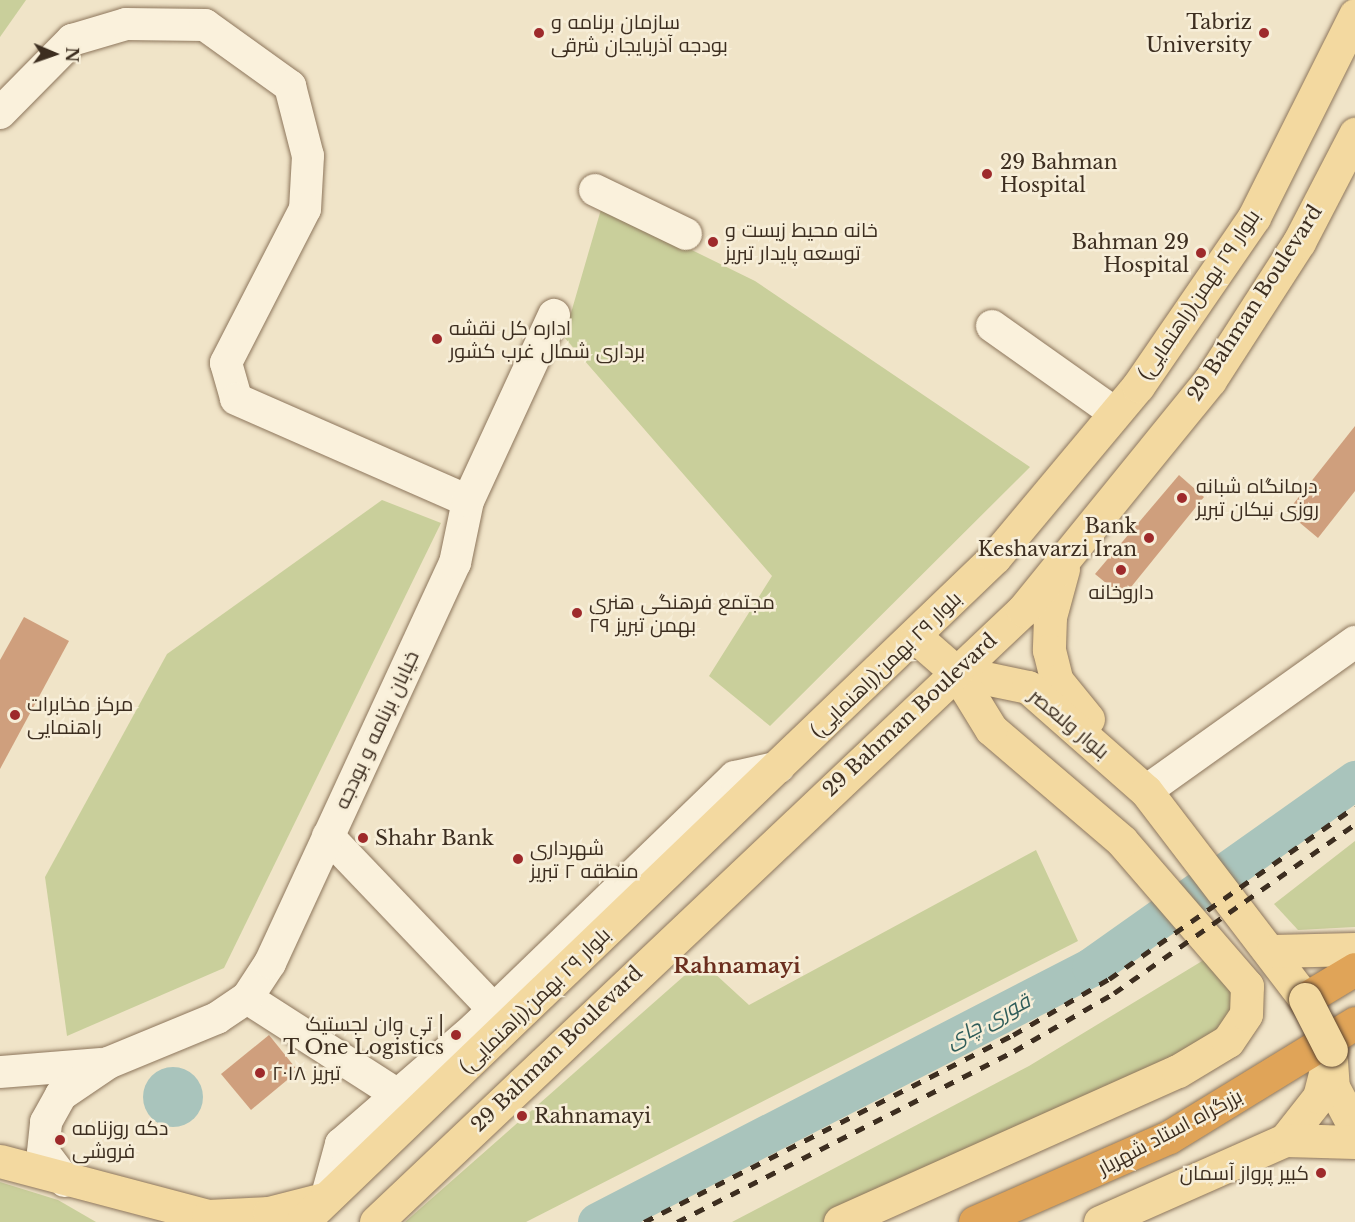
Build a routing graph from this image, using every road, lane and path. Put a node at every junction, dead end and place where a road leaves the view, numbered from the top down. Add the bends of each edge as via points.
1 (1355, 15) edge
2 (1348, 48) edge
3 (0, 113) edge
4 (1355, 134) edge
5 (595, 190) dead end
6 (686, 234) dead end
7 (554, 315) dead end
8 (992, 326) dead end
9 (1115, 413) junction
10 (468, 501) junction
11 (1066, 560) junction
12 (917, 638) junction
13 (1355, 642) edge
14 (956, 672) junction
15 (779, 767) junction
16 (1146, 791) junction
17 (328, 836) junction
18 (1355, 949) edge
19 (1273, 951) junction
20 (1344, 975) edge
21 (247, 998) junction
22 (1305, 999) junction
23 (494, 1010) junction
24 (1355, 1018) edge
25 (1355, 1023) edge
26 (1343, 1058) edge
27 (108, 1063) junction
28 (0, 1072) edge
29 (398, 1095) junction
30 (1355, 1128) edge
31 (1285, 1140) junction
32 (1355, 1142) edge
33 (0, 1161) edge
34 (65, 1181) junction
35 (109, 1194) junction
36 (326, 1199) junction
37 (136, 1222) edge
38 (302, 1222) edge
39 (376, 1222) edge
40 (840, 1222) edge
41 (975, 1222) edge
42 (1100, 1222) edge

1 - 2 main road, بلوار ٢٩ بهمن(راهنمایی)
2 - 9 main road, بلوار ٢٩ بهمن(راهنمایی) via 1254,217
3 - 10 street via 72,40 126,24 205,24 290,86 308,156 305,209 226,363 236,399
4 - 11 main road, 29 Bahman Boulevard via 1299,242 1210,380
5 - 6 street
7 - 10 street, خیابان برنامه و بودجه
8 - 9 street
9 - 12 main road, بلوار ٢٩ بهمن(راهنمایی) via 995,557
10 - 17 street, خیابان برنامه و بودجه via 455,563
11 - 14 main road, 29 Bahman Boulevard via 1023,610
11 - 16 main road via 1048,632 1056,681
12 - 14 main road
12 - 15 main road, بلوار ٢٩ بهمن(راهنمایی)
13 - 16 street
14 - 16 main road, بلوار ولىعصر via 1028,687
14 - 39 main road, 29 Bahman Boulevard
14 - 40 main road via 991,729 1122,841 1247,986 1246,1014 1228,1041 1178,1071
15 - 23 street via 735,777
15 - 36 main road, بلوار ٢٩ بهمن(راهنمایی)
16 - 19 main road, بلوار ولىعصر
17 - 21 street, خیابان برنامه و بودجه via 270,963
17 - 23 street
18 - 19 main road
19 - 22 main road, بلوار ولىعصر
20 - 22 highway
20 - 24 highway
21 - 27 street, خیابان برنامه و بودجه via 217,1018
21 - 29 street
22 - 26 main road, بلوار ولىعصر, bridge
23 - 29 street
25 - 41 highway, بزرگراه استاد شهریار via 1168,1137
26 - 30 main road via 1333,1087
26 - 31 main road
27 - 28 street, خیابان برنامه و بودجه
27 - 34 street, خیابان برنامه و بودجه via 61,1095 46,1122 43,1152
29 - 36 street via 341,1144
31 - 32 main road
31 - 42 main road
33 - 34 main road
34 - 35 main road
35 - 36 main road via 208,1216 269,1213
35 - 37 main road
36 - 38 main road, بلوار ٢٩ بهمن(راهنمایی)

